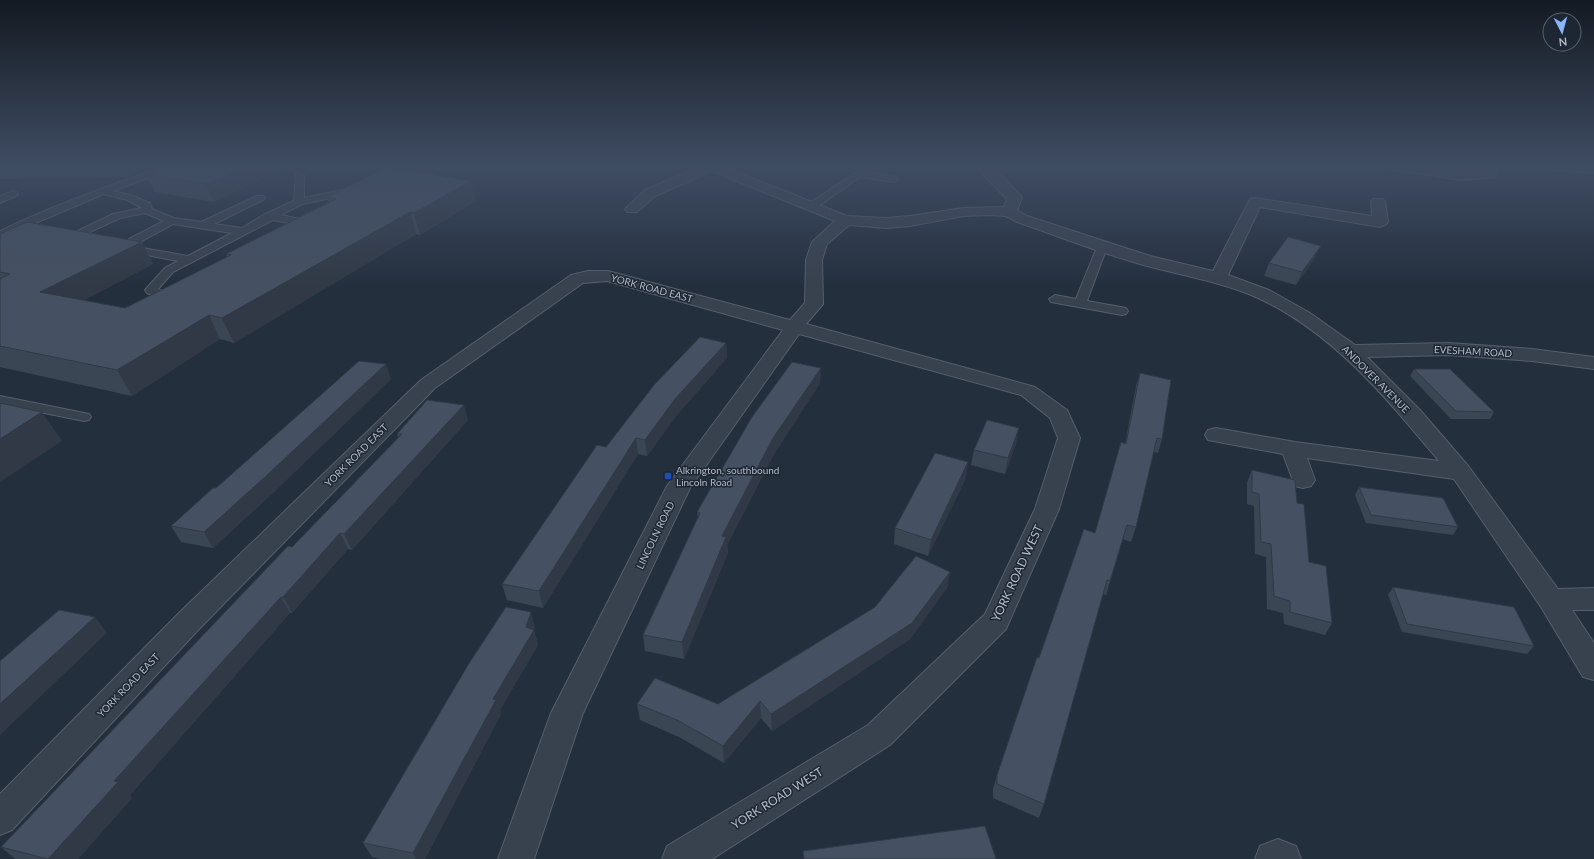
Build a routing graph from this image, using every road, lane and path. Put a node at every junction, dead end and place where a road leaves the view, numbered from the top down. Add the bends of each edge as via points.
1 (64, 206) edge
2 (146, 206) edge
3 (243, 206) edge
4 (291, 206) edge
5 (635, 206) edge
6 (812, 206) edge
7 (1012, 206) edge
8 (1251, 206) edge
9 (1297, 206) edge
10 (1378, 206) edge
11 (632, 209) dead end
12 (148, 210) junction
13 (1009, 212) junction
14 (270, 216) junction
15 (845, 220) junction
16 (172, 221) junction
17 (203, 225) junction
18 (242, 231) junction
19 (287, 234) edge
20 (0, 235) edge
21 (63, 240) edge
22 (1102, 247) junction
23 (188, 259) junction
24 (1218, 277) junction
25 (170, 298) edge
26 (1055, 299) dead end
27 (1080, 303) junction
28 (1122, 310) dead end
29 (796, 326) junction
30 (1351, 350) junction
31 (1594, 363) edge
32 (0, 400) edge
33 (84, 417) dead end
34 (1216, 435) dead end
35 (1294, 450) junction
36 (1461, 472) junction
37 (1303, 480) dead end
38 (1594, 599) edge
39 (1551, 600) junction
40 (1594, 668) edge
41 (0, 818) edge
42 (516, 859) edge
43 (680, 859) edge

1 - 20 lane
2 - 12 lane
3 - 17 lane
4 - 14 lane
5 - 11 street, ANDOVER AVENUE
6 - 15 street, ANDOVER AVENUE
7 - 13 street
8 - 24 street
9 - 10 street via 1379,228
12 - 16 lane
12 - 21 lane via 117,216
13 - 15 street, ANDOVER AVENUE via 963,212 886,223
13 - 22 street, ANDOVER AVENUE
14 - 18 lane
14 - 19 lane via 300,222 301,227
15 - 29 street, LINCOLN ROAD via 820,242 814,260 814,304
16 - 17 lane
16 - 23 lane via 133,241 131,249
17 - 18 lane
18 - 23 lane
22 - 24 street, ANDOVER AVENUE
22 - 27 lane
23 - 25 lane via 169,270 151,290
24 - 30 street, ANDOVER AVENUE via 1263,294 1304,317
26 - 27 lane
27 - 28 lane
29 - 41 street, YORK ROAD EAST via 608,276 577,279 428,384 201,609
29 - 42 street, LINCOLN ROAD via 680,486 567,713
29 - 43 street, YORK ROAD WEST via 1028,391 1059,415 1069,438 1047,510 996,622 879,735
30 - 31 street, EVESHAM ROAD via 1449,349 1532,354
30 - 36 street, ANDOVER AVENUE
32 - 33 lane
34 - 35 street
35 - 36 street
35 - 37 street
36 - 39 street, ANDOVER AVENUE
38 - 39 street
39 - 40 street, ANDOVER AVENUE

